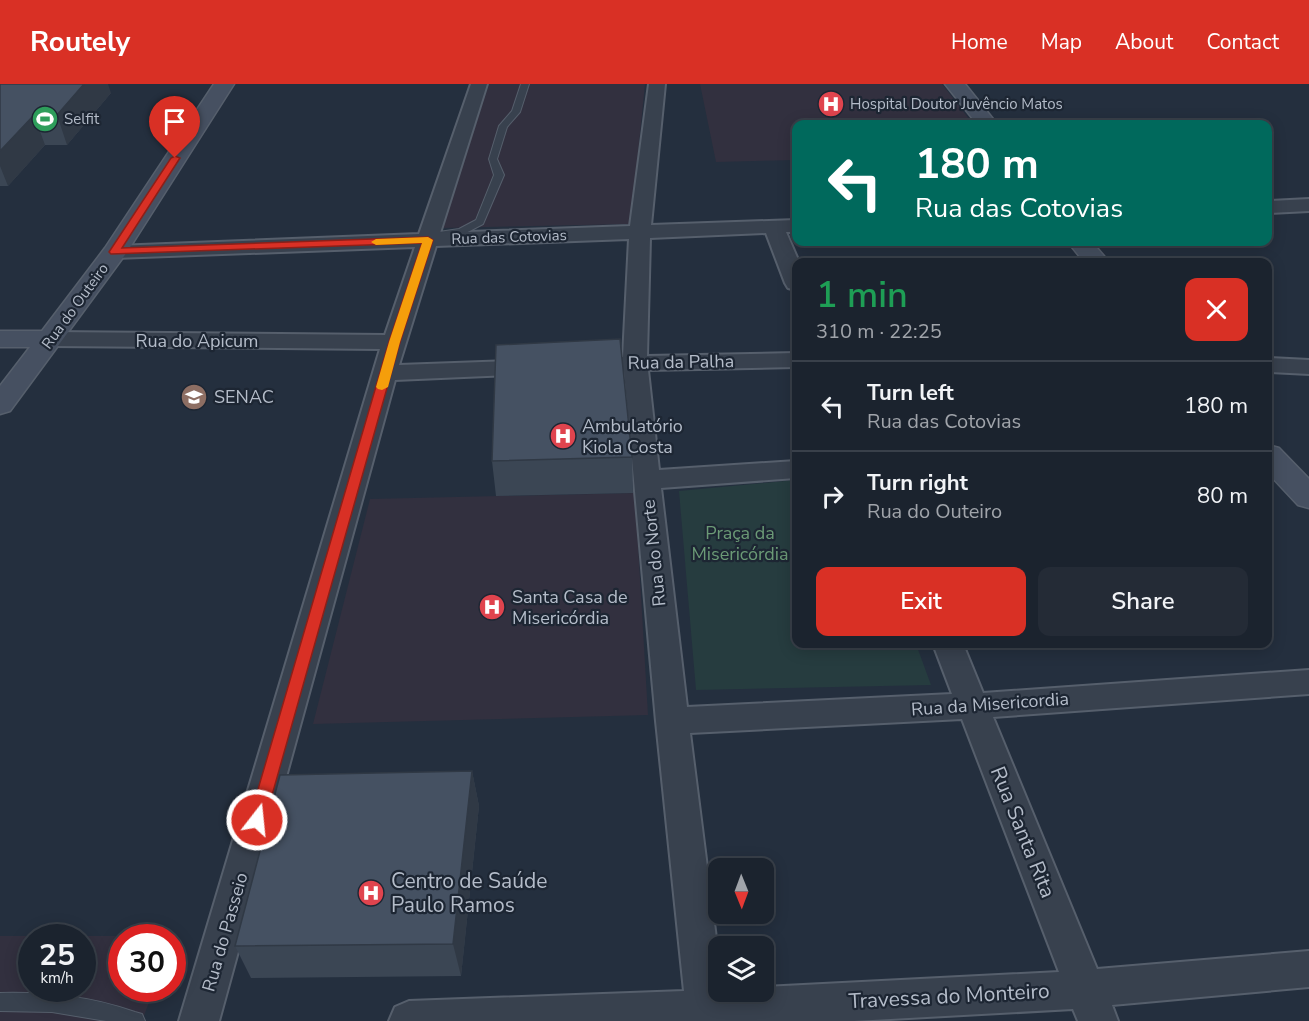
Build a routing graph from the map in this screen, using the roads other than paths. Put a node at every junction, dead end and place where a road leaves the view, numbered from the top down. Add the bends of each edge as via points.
1 (224, 84) edge
2 (479, 84) edge
3 (525, 84) edge
4 (657, 84) edge
5 (955, 84) edge
6 (984, 120) edge
7 (1309, 205) edge
8 (1272, 207) edge
9 (792, 226) edge
10 (774, 227) junction
11 (640, 231) junction
12 (429, 238) junction
13 (1083, 246) edge
14 (114, 252) junction
15 (1094, 258) edge
16 (792, 273) edge
17 (0, 339) edge
18 (51, 339) junction
19 (394, 342) junction
20 (792, 360) edge
21 (634, 363) junction
22 (599, 364) edge
23 (1272, 365) edge
24 (552, 366) edge
25 (1309, 366) edge
26 (386, 373) junction
27 (0, 405) edge
28 (1272, 459) edge
29 (792, 469) edge
30 (647, 480) junction
31 (1309, 498) edge
32 (950, 648) edge
33 (1309, 682) edge
34 (974, 706) junction
35 (672, 721) junction
36 (1309, 969) edge
37 (0, 1002) edge
38 (1092, 1005) edge
39 (706, 1016) edge
40 (135, 1021) edge
41 (199, 1021) edge
42 (409, 1021) edge

1 - 14 street, Rua do Outeiro
2 - 12 street, Rua do Passeio
3 - 12 lane via 516,112 503,126 493,159 499,175 480,222 461,232
4 - 11 street, Rua do Norte
5 - 6 street
7 - 8 street
9 - 10 street, Rua das Cotovias
10 - 11 street, Rua das Cotovias
10 - 16 street
11 - 12 street, Rua das Cotovias
11 - 21 street, Rua do Norte
12 - 14 street, Rua das Cotovias
12 - 19 street, Rua do Passeio
13 - 15 street
14 - 18 street, Rua do Outeiro
17 - 18 street, Rua do Apicum
18 - 19 street, Rua do Apicum
18 - 27 street, Rua do Outeiro
19 - 26 street, Rua do Passeio
20 - 21 street, Rua da Palha
21 - 22 street, Rua da Palha
21 - 30 street, Rua do Norte
23 - 25 street
24 - 26 street
26 - 41 street, Rua do Passeio
28 - 31 street
29 - 30 street
30 - 35 street, Rua do Norte
32 - 34 street, Rua Santa Rita
33 - 34 street, Rua da Misericordia
34 - 35 street, Rua da Misericordia
34 - 38 street, Rua Santa Rita
35 - 39 street, Rua do Norte
36 - 38 street, Travessa do Monteiro
37 - 40 lane via 47,1001 105,1009
38 - 39 street, Travessa do Monteiro
39 - 42 street, Travessa do Monteiro

